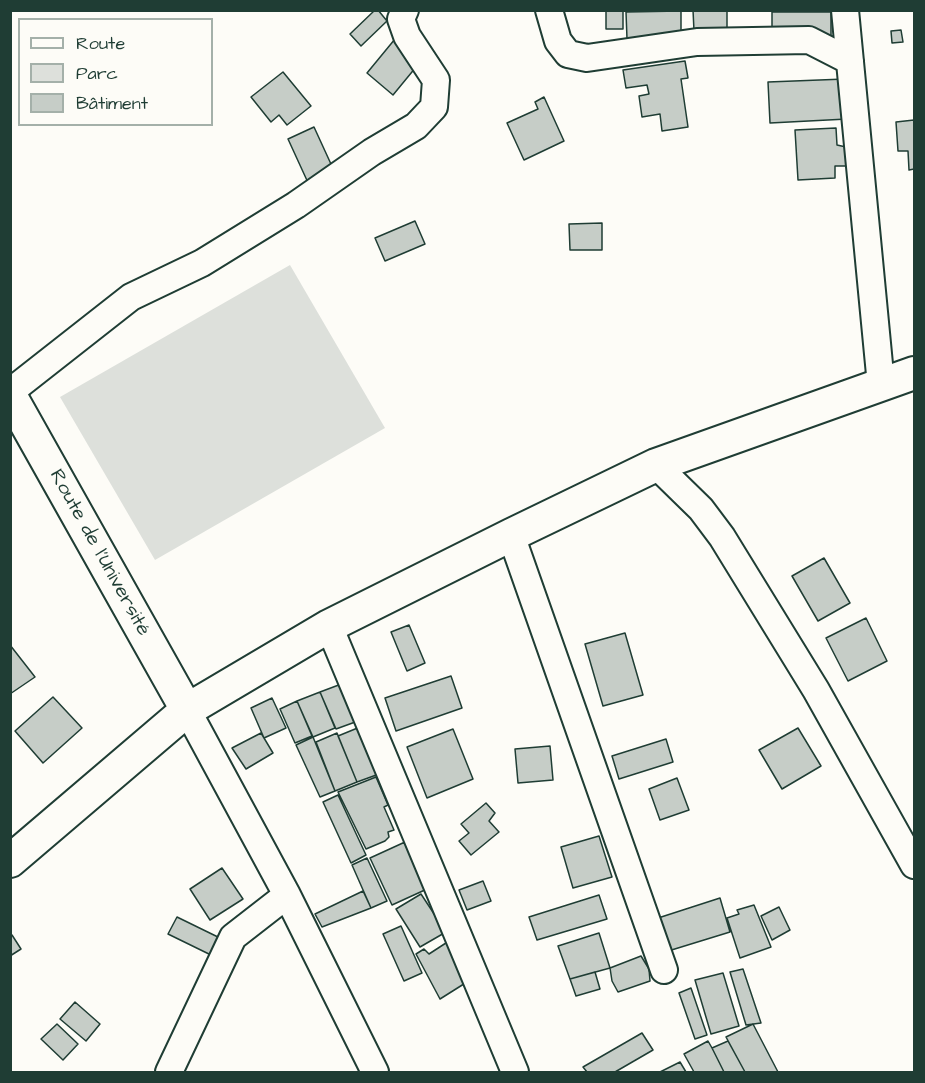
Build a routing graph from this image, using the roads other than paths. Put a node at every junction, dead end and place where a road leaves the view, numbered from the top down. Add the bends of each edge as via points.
1 (405, 10) edge
2 (549, 10) edge
3 (846, 10) edge
4 (850, 61) junction
5 (915, 373) edge
6 (881, 385) junction
7 (10, 394) edge
8 (656, 465) junction
9 (511, 535) junction
10 (329, 626) junction
11 (187, 710) junction
12 (10, 861) edge
13 (915, 865) edge
14 (287, 895) junction
15 (664, 970) dead end
16 (169, 1072) edge
17 (375, 1072) edge
18 (515, 1072) edge

1 - 7 street via 401,20 408,36 436,80 434,107 416,126 202,262 131,297
2 - 4 street via 558,41 568,54 587,58 697,42 809,40
3 - 4 street
4 - 6 street
5 - 6 main road
6 - 8 main road
7 - 11 main road, Route de l'Université
8 - 9 main road
8 - 13 street via 701,509 722,537 816,690
9 - 10 main road
9 - 15 street
10 - 11 main road
10 - 18 street
11 - 12 main road
11 - 14 street
14 - 16 street via 233,937
14 - 17 street

